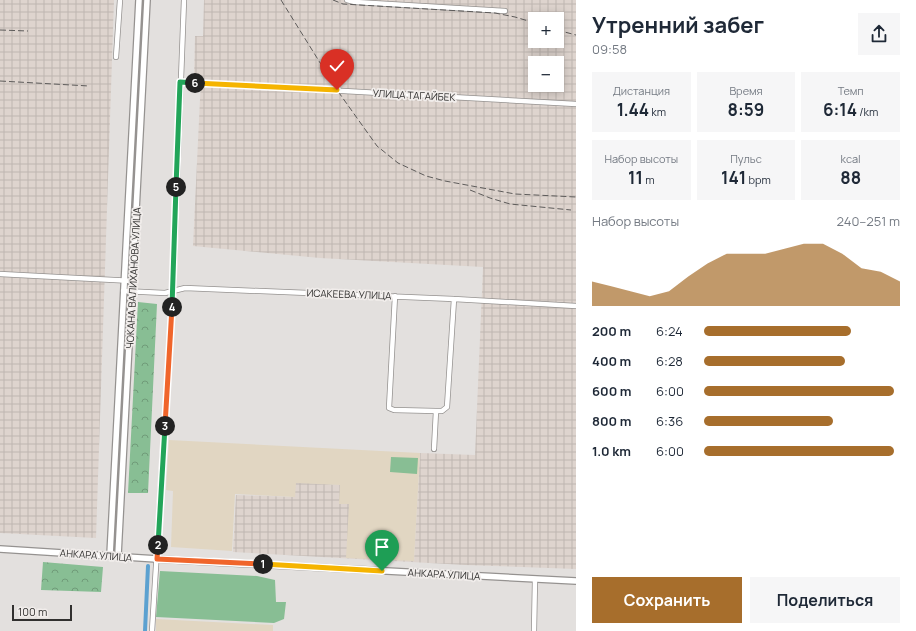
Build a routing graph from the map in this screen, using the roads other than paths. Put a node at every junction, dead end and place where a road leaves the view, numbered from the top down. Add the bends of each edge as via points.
1 (120, 0) edge
2 (139, 0) edge
3 (147, 0) edge
4 (184, 0) edge
5 (347, 0) edge
6 (505, 11) dead end
7 (116, 57) dead end
8 (180, 82) junction
9 (576, 104) edge
10 (130, 161) junction
11 (139, 161) junction
12 (0, 274) edge
13 (124, 280) junction
14 (133, 281) junction
15 (123, 291) junction
16 (173, 291) junction
17 (132, 292) junction
18 (395, 296) junction
19 (454, 299) junction
20 (576, 306) edge
21 (118, 404) junction
22 (126, 405) junction
23 (436, 412) junction
24 (434, 449) dead end
25 (0, 549) edge
26 (110, 555) junction
27 (118, 556) junction
28 (157, 559) junction
29 (535, 579) junction
30 (576, 581) edge
31 (152, 631) edge
32 (534, 631) edge

1 - 7 street
2 - 10 main road, ЧОКАНА ВАЛИХАНОВА УЛИЦА
3 - 11 main road, ЧОКАНА ВАЛИХАНОВА УЛИЦА
4 - 8 street
5 - 6 street
8 - 9 street, УЛИЦА ТАГАЙБЕК
8 - 16 street
10 - 11 main road
10 - 13 main road, ЧОКАНА ВАЛИХАНОВА УЛИЦА
11 - 14 main road, ЧОКАНА ВАЛИХАНОВА УЛИЦА
12 - 13 street
13 - 14 street
13 - 15 main road, ЧОКАНА ВАЛИХАНОВА УЛИЦА
14 - 17 main road, ЧОКАНА ВАЛИХАНОВА УЛИЦА
15 - 17 street, ИСАКЕЕВА УЛИЦА
15 - 21 main road, ЧОКАНА ВАЛИХАНОВА УЛИЦА
16 - 17 street, ИСАКЕЕВА УЛИЦА
16 - 18 street, ИСАКЕЕВА УЛИЦА via 185,288
16 - 28 street
17 - 22 main road, ЧОКАНА ВАЛИХАНОВА УЛИЦА
18 - 19 street, ИСАКЕЕВА УЛИЦА
18 - 23 street via 389,408
19 - 20 street, ИСАКЕЕВА УЛИЦА
19 - 23 street via 447,407
21 - 22 main road
21 - 26 main road, ЧОКАНА ВАЛИХАНОВА УЛИЦА
22 - 27 main road, ЧОКАНА ВАЛИХАНОВА УЛИЦА
23 - 24 street
25 - 26 main road, АНКАРА УЛИЦА
26 - 27 main road, АНКАРА УЛИЦА
27 - 28 main road, АНКАРА УЛИЦА
28 - 29 main road, АНКАРА УЛИЦА
28 - 31 street
29 - 30 main road, АНКАРА УЛИЦА
29 - 32 street

